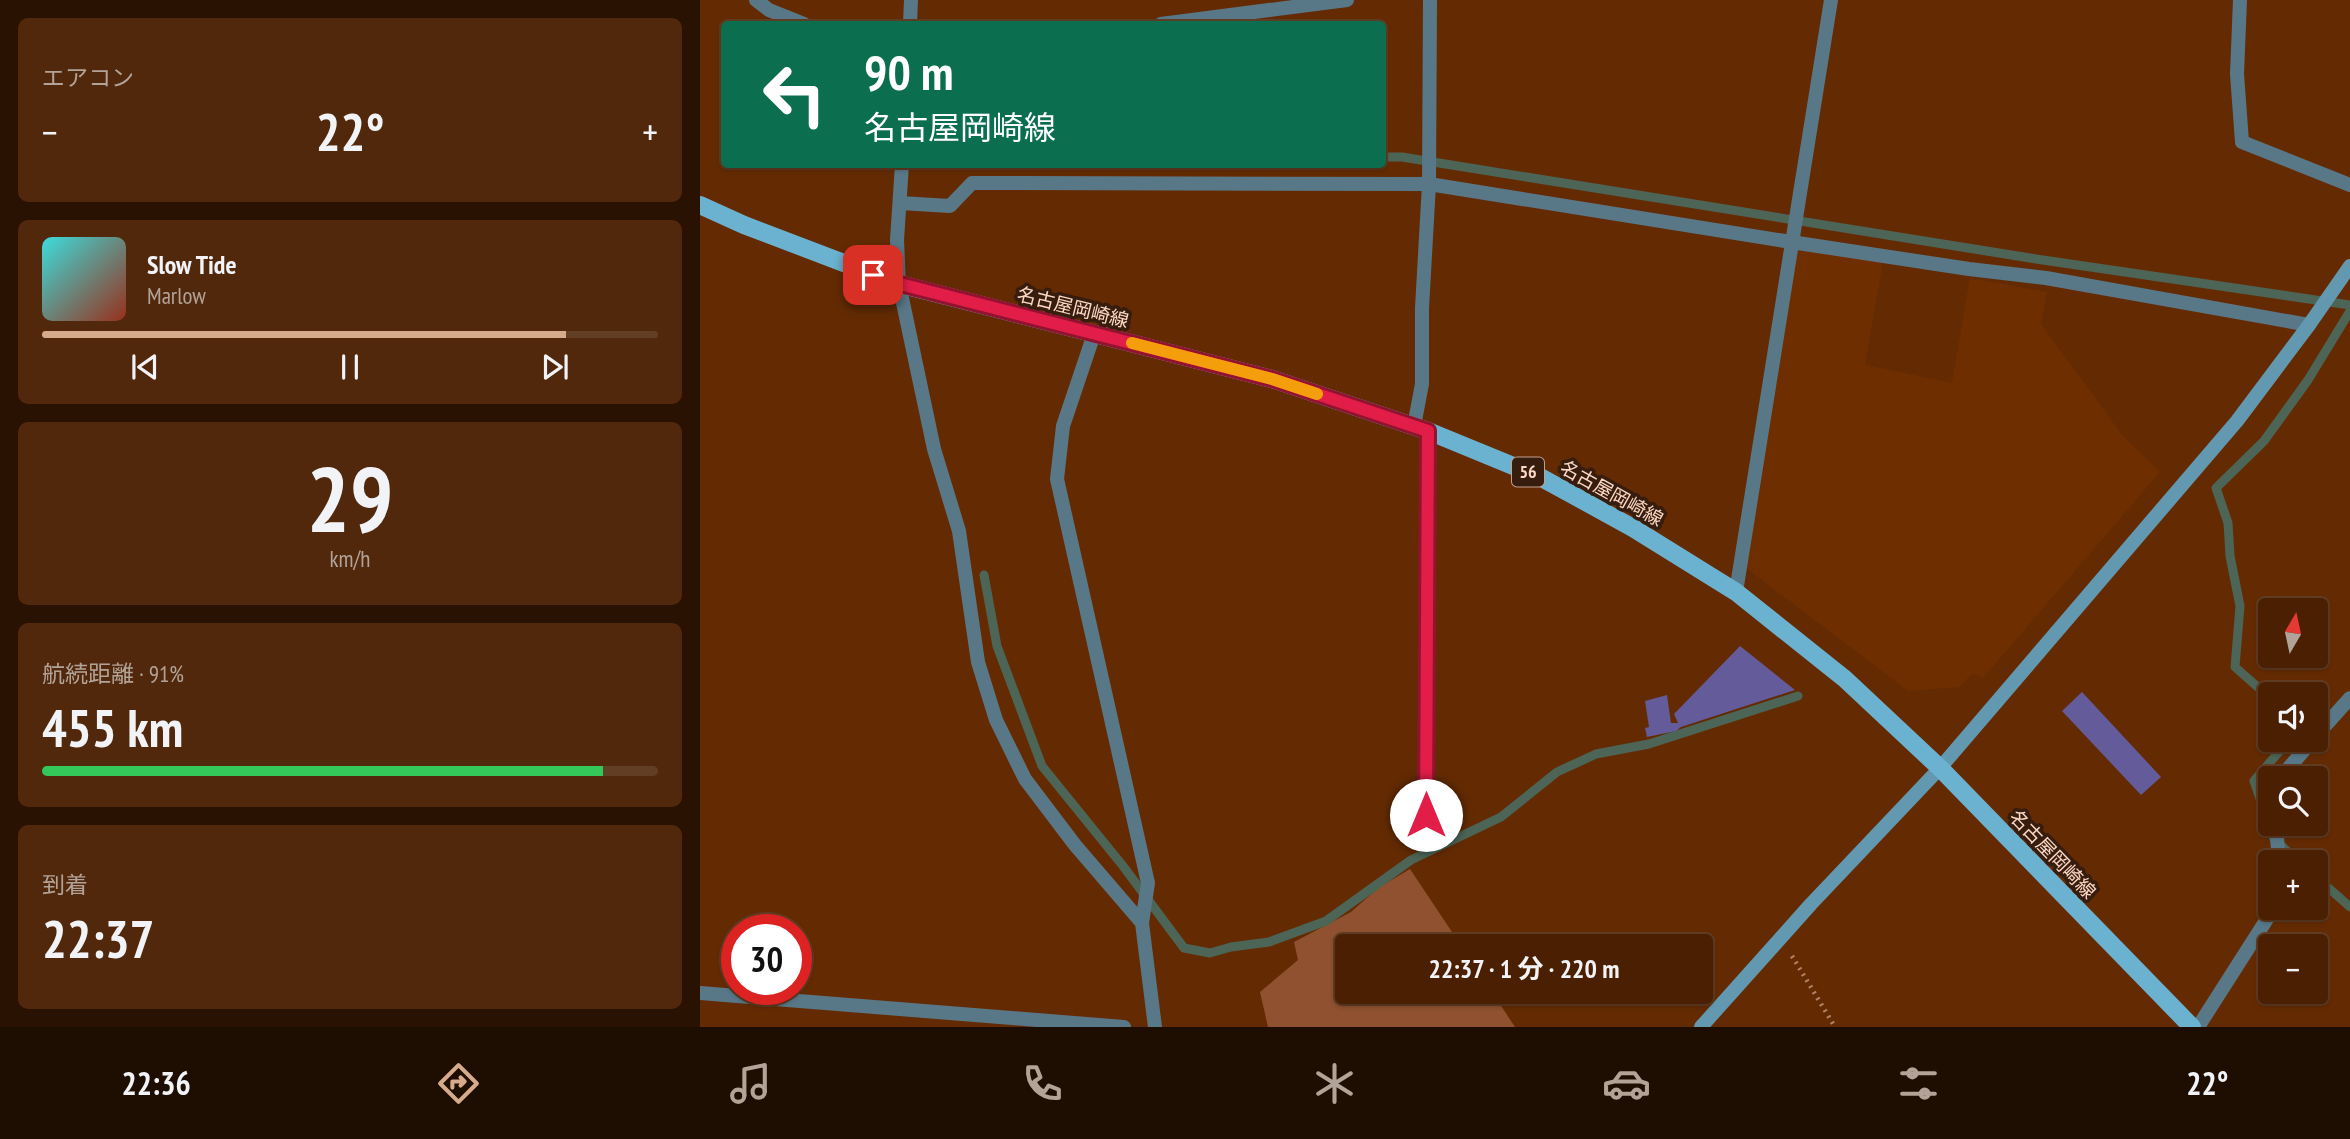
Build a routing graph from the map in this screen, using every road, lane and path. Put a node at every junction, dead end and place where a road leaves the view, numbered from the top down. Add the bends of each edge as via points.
1 (756, 0) edge
2 (911, 0) edge
3 (1347, 0) edge
4 (1430, 0) edge
5 (1831, 0) edge
6 (2240, 0) edge
7 (796, 21) edge
8 (910, 21) edge
9 (1184, 21) edge
10 (902, 168) edge
11 (1429, 184) junction
12 (2350, 185) edge
13 (900, 203) junction
14 (700, 205) edge
15 (1791, 242) junction
16 (2350, 266) edge
17 (900, 284) junction
18 (2309, 326) junction
19 (1094, 334) junction
20 (1421, 428) junction
21 (1736, 592) junction
22 (2350, 698) edge
23 (2328, 723) edge
24 (2303, 752) edge
25 (2290, 766) edge
26 (1940, 768) junction
27 (1426, 842) dead end
28 (2266, 920) edge
29 (1142, 923) junction
30 (1779, 940) junction
31 (700, 993) edge
32 (1124, 1027) edge
33 (1155, 1027) edge
34 (1702, 1027) edge
35 (1835, 1027) edge
36 (2192, 1027) edge
37 (2198, 1027) edge

1 - 7 street
2 - 8 street
3 - 9 street
4 - 11 street
5 - 15 street
6 - 12 street via 2237,74 2242,142
10 - 13 street
11 - 13 street via 972,183 950,205
11 - 15 street
11 - 20 street
13 - 17 street
14 - 17 main road, 名古屋岡崎線 / 56
15 - 18 street via 2046,278
15 - 21 street
16 - 18 street
17 - 19 main road, 名古屋岡崎線 / 56
17 - 29 street via 934,449 959,531 978,662 996,720 1025,779 1074,845
18 - 26 street via 2238,421
19 - 20 main road, 名古屋岡崎線 / 56 via 1272,379
19 - 29 street via 1063,426 1057,479 1148,883
20 - 21 main road, 名古屋岡崎線 / 56 via 1540,477 1633,527
20 - 27 street
21 - 26 main road, 名古屋岡崎線 / 56 via 1845,679
22 - 23 street
24 - 25 street
26 - 30 street
26 - 36 main road, 名古屋岡崎線 / 56
28 - 37 street
29 - 33 street
30 - 34 street
30 - 35 path
31 - 32 street

